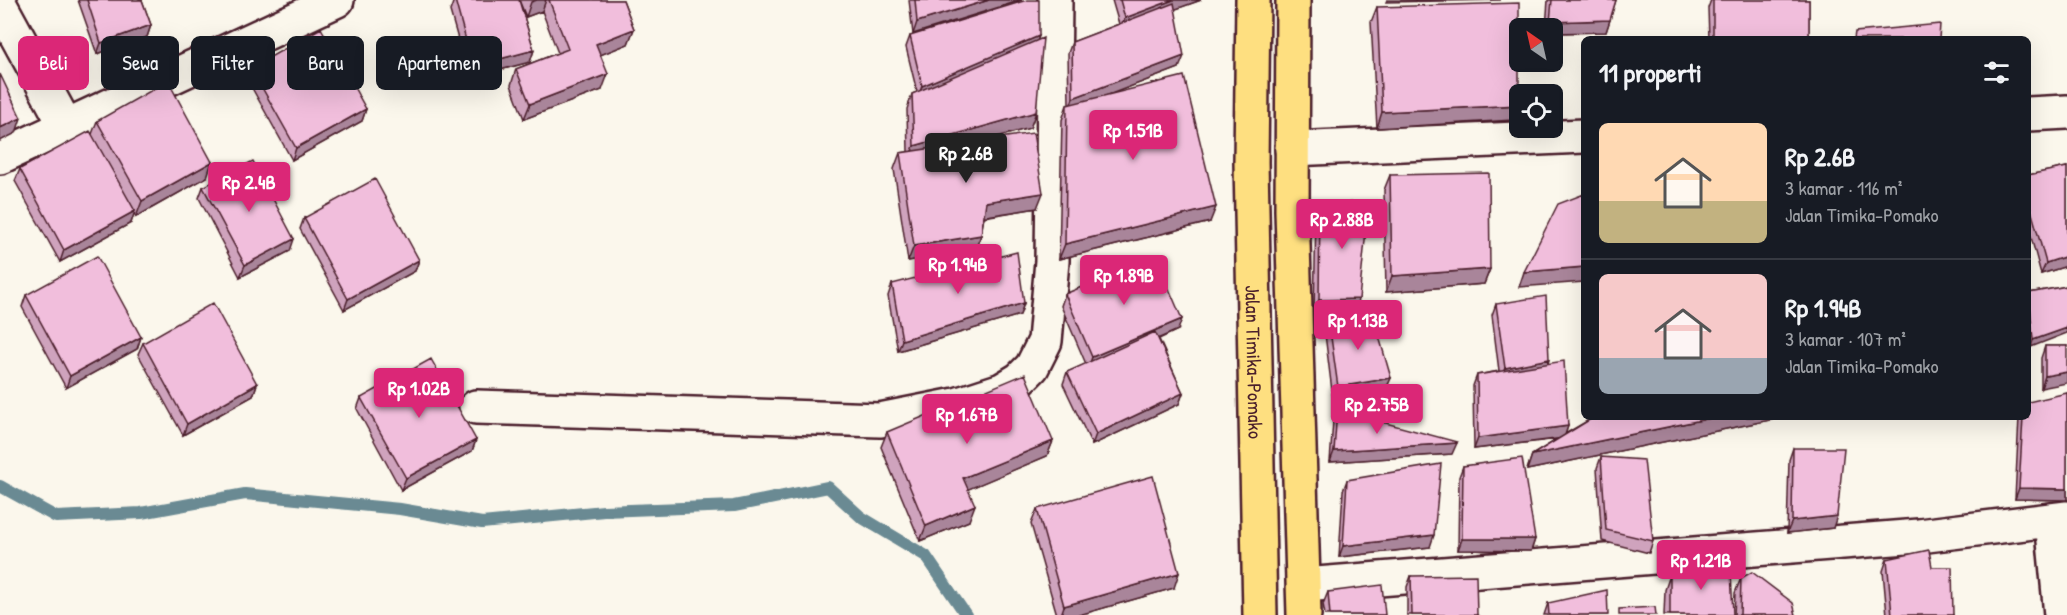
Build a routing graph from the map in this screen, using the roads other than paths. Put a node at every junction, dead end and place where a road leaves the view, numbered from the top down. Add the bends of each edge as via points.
1 (337, 0) edge
2 (1055, 0) edge
3 (1253, 0) edge
4 (1293, 0) edge
5 (0, 5) edge
6 (2067, 112) edge
7 (2031, 114) edge
8 (67, 128) junction
9 (1581, 136) edge
10 (1292, 149) junction
11 (0, 157) edge
12 (476, 407) dead end
13 (2060, 519) edge
14 (1304, 600) edge
15 (1260, 615) edge
16 (2061, 615) edge

1 - 8 street
2 - 12 street via 1052,261 1045,341 1032,367 1020,379 1002,390 956,405 880,420
3 - 15 highway, Jalan Timika-Pomako via 1251,162
4 - 10 highway, Jalan Timika-Pomako
5 - 8 street
6 - 7 street
8 - 11 street
9 - 10 street
10 - 14 highway, Jalan Timika-Pomako
13 - 14 street
13 - 16 street

